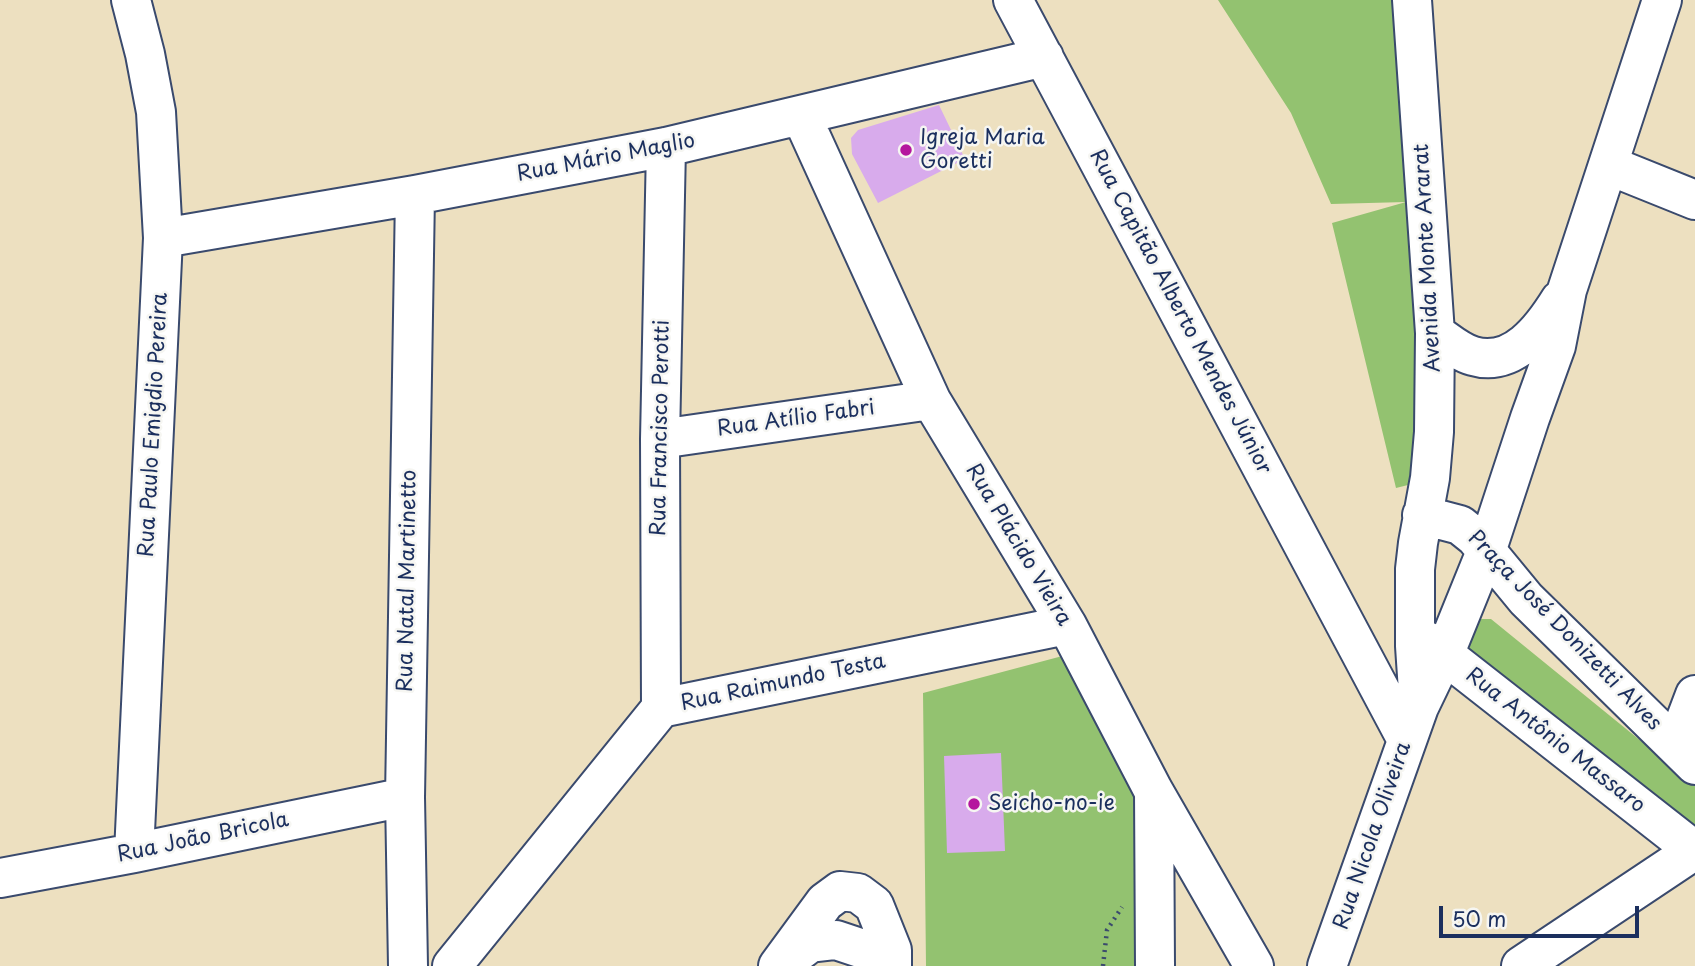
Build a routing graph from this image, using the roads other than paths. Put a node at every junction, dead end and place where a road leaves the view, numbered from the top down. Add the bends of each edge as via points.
1 (131, 0) edge
2 (1013, 0) edge
3 (1412, 0) edge
4 (1662, 0) edge
5 (1044, 57) junction
6 (801, 115) junction
7 (666, 147) junction
8 (1608, 165) junction
9 (415, 195) junction
10 (1695, 200) edge
11 (163, 238) junction
12 (1567, 290) junction
13 (1435, 333) junction
14 (931, 400) junction
15 (660, 439) junction
16 (1422, 515) junction
17 (1487, 549) junction
18 (1414, 589) junction
19 (1466, 605) junction
20 (1066, 625) junction
21 (1346, 625) junction
22 (1425, 644) junction
23 (1695, 695) edge
24 (661, 708) junction
25 (1413, 723) junction
26 (1685, 755) edge
27 (1153, 790) junction
28 (405, 797) junction
29 (1695, 851) edge
30 (134, 853) junction
31 (0, 878) edge
32 (408, 966) edge
33 (452, 966) edge
34 (779, 966) edge
35 (881, 966) edge
36 (892, 966) edge
37 (1155, 966) edge
38 (1254, 966) edge
39 (1327, 966) edge
40 (1521, 966) edge

1 - 11 street, Rua Paulo Emigdio Pereira via 156,112
2 - 5 street, Rua Capitão Alberto Mendes Júnior
3 - 13 street, Avenida Monte Ararat
4 - 8 street
5 - 6 street, Rua Mário Maglio
5 - 21 street, Rua Capitão Alberto Mendes Júnior
6 - 7 street, Rua Mário Maglio
6 - 14 street, Rua Plácido Vieira
7 - 9 street, Rua Mário Maglio
7 - 15 street, Rua Francisco Perotti
8 - 10 street
8 - 12 street
9 - 11 street, Rua Mário Maglio
9 - 28 street, Rua Natal Martinetto
11 - 30 street, Rua Paulo Emigdio Pereira
12 - 13 street via 1534,337 1506,354 1475,357
12 - 17 street, Rua Nicola Oliveira via 1556,346
13 - 16 street, Avenida Monte Ararat via 1434,432
14 - 15 street, Rua Atílio Fabri
14 - 20 street, Rua Plácido Vieira
15 - 24 street, Rua Francisco Perotti
16 - 17 street, Praça José Donizetti Alves via 1460,525
16 - 18 street, Rua Nicola Oliveira
17 - 19 street, Rua Nicola Oliveira
17 - 26 street, Praça José Donizetti Alves via 1526,599
18 - 19 street via 1438,606
18 - 22 street, Rua Nicola Oliveira
19 - 22 street, Rua Nicola Oliveira
20 - 24 street, Rua Raimundo Testa
20 - 27 street, Rua Plácido Vieira
21 - 22 street, Rua Capitão Alberto Mendes Júnior via 1380,646
21 - 25 street, Rua Capitão Alberto Mendes Júnior
22 - 25 street, Rua Nicola Oliveira
22 - 29 street, Rua Antônio Massaro
23 - 26 street
24 - 33 street, Rua Raimundo Testa
25 - 39 street, Rua Nicola Oliveira
27 - 37 street
27 - 38 street, Rua Plácido Vieira
28 - 30 street, Rua João Bricola
28 - 32 street, Rua Natal Martinetto
29 - 40 street
30 - 31 street, Rua João Bricola
34 - 35 street via 810,943 836,940 866,950
34 - 36 street via 825,902 840,891 858,893 874,905 892,950

